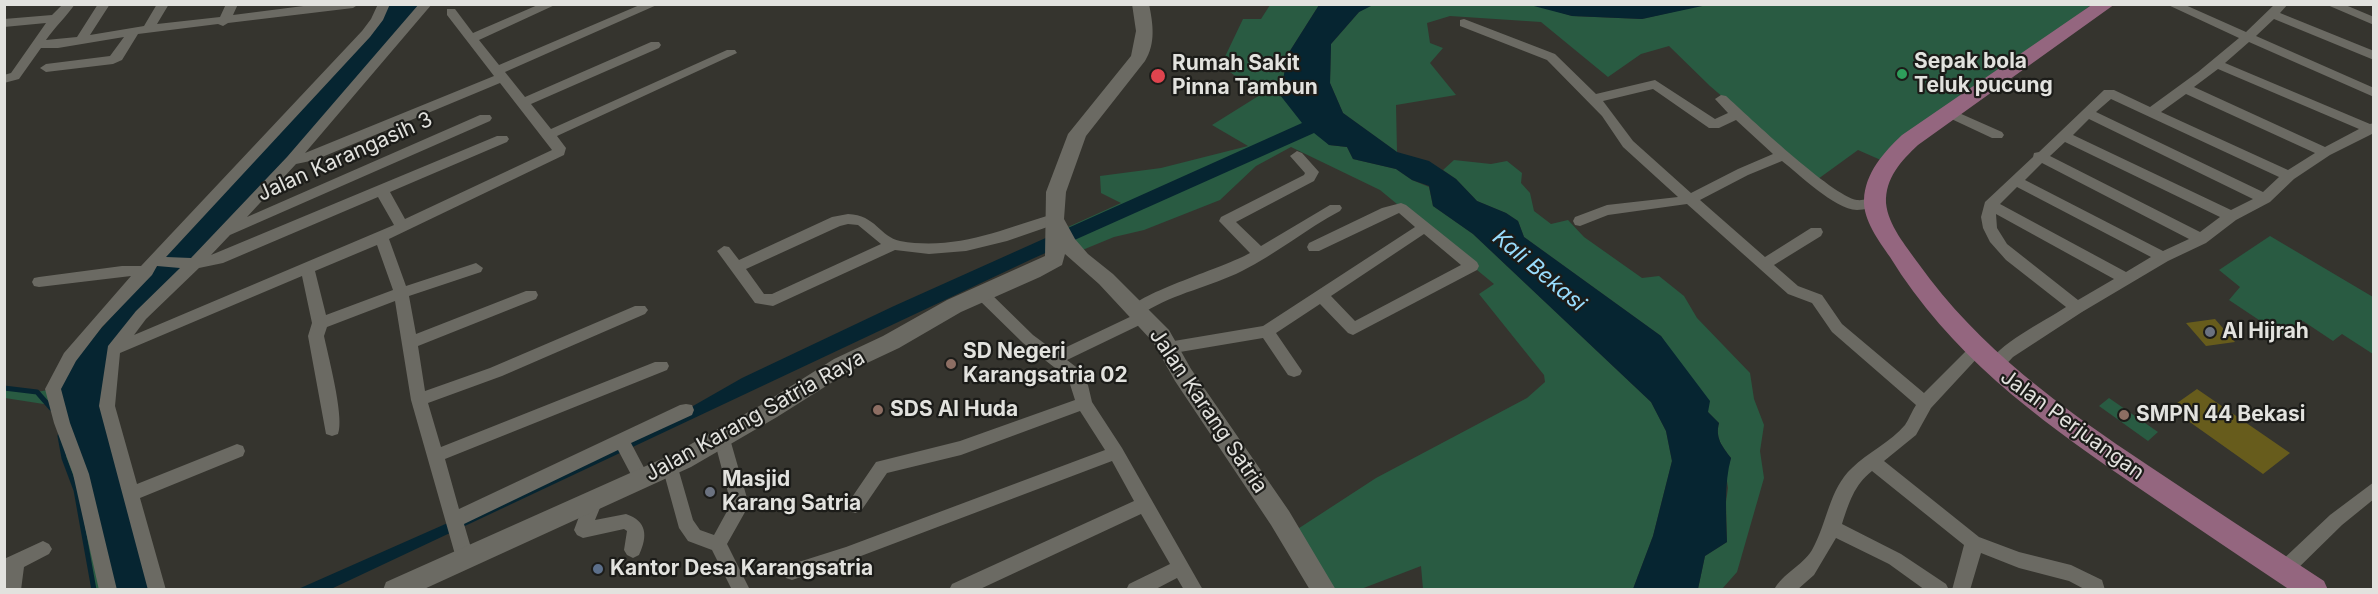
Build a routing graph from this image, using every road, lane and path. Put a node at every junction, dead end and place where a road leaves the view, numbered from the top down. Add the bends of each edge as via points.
1 (69, 4) edge
2 (104, 4) edge
3 (163, 4) edge
4 (232, 4) edge
5 (353, 4) edge
6 (384, 4) edge
7 (426, 4) edge
8 (551, 4) edge
9 (653, 4) edge
10 (1140, 4) edge
11 (2106, 4) edge
12 (2172, 4) edge
13 (2331, 4) edge
14 (294, 8) edge
15 (529, 9) edge
16 (2278, 9) edge
17 (451, 12) dead end
18 (55, 18) junction
19 (2373, 21) edge
20 (223, 22) junction
21 (4, 23) edge
22 (1464, 23) dead end
23 (148, 29) junction
24 (133, 32) junction
25 (2246, 38) junction
26 (471, 39) junction
27 (81, 40) junction
28 (38, 44) junction
29 (655, 45) dead end
30 (731, 53) dead end
31 (2373, 56) edge
32 (2217, 64) junction
33 (45, 68) dead end
34 (500, 74) junction
35 (4, 79) edge
36 (2187, 89) junction
37 (2373, 93) edge
38 (1594, 99) junction
39 (1721, 99) dead end
40 (522, 103) junction
41 (2151, 112) junction
42 (1950, 113) junction
43 (2086, 113) junction
44 (1737, 114) junction
45 (485, 118) dead end
46 (2372, 128) edge
47 (548, 135) junction
48 (1997, 135) dead end
49 (2062, 135) junction
50 (502, 139) dead end
51 (2325, 152) junction
52 (1784, 155) junction
53 (1297, 156) dead end
54 (2039, 156) junction
55 (292, 160) junction
56 (382, 164) junction
57 (2289, 176) junction
58 (2015, 180) junction
59 (388, 186) junction
60 (1690, 199) junction
61 (2265, 199) junction
62 (1875, 202) junction
63 (1989, 205) junction
64 (1335, 208) dead end
65 (2231, 216) junction
66 (1054, 219) junction
67 (1580, 221) dead end
68 (402, 226) junction
69 (1425, 227) junction
70 (1816, 232) dead end
71 (222, 233) junction
72 (381, 237) junction
73 (2201, 239) junction
74 (893, 244) junction
75 (1314, 247) dead end
76 (724, 251) dead end
77 (1260, 255) junction
78 (2163, 257) junction
79 (1081, 259) junction
80 (194, 264) junction
81 (1764, 264) junction
82 (151, 266) junction
83 (737, 267) junction
84 (307, 268) junction
85 (476, 268) dead end
86 (2125, 278) junction
87 (39, 282) dead end
88 (401, 293) junction
89 (981, 293) junction
90 (531, 295) dead end
91 (1321, 295) junction
92 (2077, 308) junction
93 (640, 310) dead end
94 (1140, 314) junction
95 (320, 323) junction
96 (1267, 331) junction
97 (410, 343) junction
98 (1168, 348) junction
99 (113, 350) junction
100 (1976, 350) junction
101 (1055, 359) junction
102 (661, 366) dead end
103 (1993, 368) junction
104 (1294, 371) dead end
105 (419, 400) junction
106 (1084, 403) junction
107 (1925, 403) junction
108 (686, 410) dead end
109 (332, 429) dead end
110 (722, 439) junction
111 (621, 440) junction
112 (237, 451) dead end
113 (1116, 453) junction
114 (435, 456) junction
115 (1871, 460) junction
116 (670, 466) junction
117 (642, 479) junction
118 (2373, 489) edge
119 (131, 494) junction
120 (595, 498) junction
121 (1145, 504) junction
122 (855, 506) dead end
123 (454, 520) junction
124 (1832, 528) junction
125 (1973, 542) junction
126 (718, 544) junction
127 (43, 549) dead end
128 (633, 550) dead end
129 (465, 558) junction
130 (10, 565) edge
131 (1181, 567) junction
132 (2284, 570) junction
133 (792, 572) dead end
134 (2099, 588) edge
135 (2306, 588) edge
136 (12, 590) edge
137 (108, 590) edge
138 (157, 590) edge
139 (395, 590) edge
140 (741, 590) edge
141 (958, 590) edge
142 (1135, 590) edge
143 (1194, 590) edge
144 (1324, 590) edge
145 (1784, 590) edge
146 (1940, 590) edge
147 (1961, 590) edge

1 - 18 street
2 - 27 street
3 - 23 street
4 - 20 street
5 - 14 street
6 - 82 street via 366,34
7 - 55 street
8 - 15 street
9 - 34 street
10 - 66 street via 1145,45 1077,134 1056,192
11 - 42 main road
12 - 25 street
13 - 19 street
14 - 20 street
15 - 26 street
16 - 25 street
16 - 31 street
17 - 26 street
18 - 21 street
18 - 28 street
20 - 23 street
22 - 38 street via 1544,53
23 - 24 street
24 - 27 street
24 - 33 street via 113,60
25 - 32 street
25 - 37 street
26 - 34 street
27 - 28 street
28 - 35 street via 15,76
29 - 40 street
30 - 47 street
32 - 36 street
32 - 46 street
34 - 40 street
34 - 55 street via 320,153
36 - 41 street
36 - 51 street
38 - 44 street via 1655,84 1714,125
38 - 60 street via 1628,144
39 - 44 street
40 - 47 street
41 - 43 street via 2109,93
41 - 57 street
42 - 48 street
42 - 62 main road via 1910,140 1886,163
43 - 49 street
43 - 61 street
44 - 52 street
45 - 56 street, Jalan Karangasih 3
46 - 51 street
47 - 68 street via 559,148 554,157
49 - 54 street
49 - 65 street
50 - 59 street
51 - 57 street
52 - 60 street
52 - 62 street via 1851,204
53 - 77 street via 1312,172 1309,178 1226,221
54 - 58 street
54 - 73 street
55 - 71 street
56 - 59 street
56 - 71 street, Jalan Karangasih 3
57 - 61 street
58 - 63 street
58 - 78 street
59 - 68 street
59 - 80 street via 218,259
60 - 67 street via 1623,206
60 - 81 street
61 - 65 street
62 - 100 main road, Jalan Perjuangan via 1889,239 1915,279
63 - 86 street
63 - 92 street via 1986,217 2005,250
64 - 77 street via 1308,221
65 - 73 street
66 - 74 street via 956,248 925,250
66 - 79 street, Jalan Karang Satria
66 - 89 street via 1055,260
68 - 72 street
69 - 75 street via 1401,208
69 - 91 street
69 - 91 street via 1472,266 1353,329
70 - 81 street
71 - 80 street
72 - 84 street
72 - 88 street
73 - 78 street
74 - 83 street via 853,217
74 - 83 street via 773,300 760,299
76 - 83 street
77 - 94 street via 1154,298
78 - 86 street
79 - 89 street
79 - 94 street, Jalan Karang Satria
80 - 82 street
80 - 99 street via 141,315
81 - 107 street via 1796,293 1817,298 1837,328
82 - 87 street
82 - 137 street via 76,349 53,388 81,474
84 - 95 street
84 - 99 street
85 - 88 street
86 - 92 street
88 - 95 street
88 - 97 street
89 - 101 street via 1028,339
89 - 110 street, Jalan Karang Satria Raya via 842,365
90 - 97 street
91 - 96 street
92 - 103 street via 2007,353
93 - 105 street via 496,372
94 - 98 street, Jalan Karang Satria
94 - 101 street
95 - 109 street via 316,336
96 - 98 street
96 - 104 street
97 - 105 street
98 - 144 street, Jalan Karang Satria
99 - 119 street via 107,406
100 - 103 main road, Jalan Perjuangan
100 - 107 street
101 - 106 street via 1074,374
102 - 114 street
103 - 132 main road, Jalan Perjuangan via 2051,415
105 - 114 street
106 - 113 street
106 - 122 street via 961,448 882,467
107 - 115 street via 1910,430
108 - 111 street
110 - 116 street, Jalan Karang Satria Raya
110 - 126 street via 740,505
111 - 117 street
111 - 123 street
112 - 119 street
113 - 121 street
113 - 133 street
114 - 123 street
115 - 124 street via 1843,493
115 - 125 street
116 - 117 street, Jalan Karang Satria Raya
116 - 126 street via 685,523 694,536
117 - 120 street, Jalan Karang Satria Raya
118 - 132 street
119 - 138 street
120 - 128 street via 583,530 626,521 636,528
120 - 129 street, Jalan Karang Satria Raya
121 - 131 street
121 - 141 street
123 - 129 street
124 - 145 street via 1808,569
124 - 146 street via 1895,559
125 - 134 street via 2023,561 2074,574
125 - 147 street
126 - 140 street
127 - 130 street
129 - 139 street, Jalan Karang Satria Raya
130 - 136 street
131 - 142 street
131 - 143 street
132 - 135 main road, Jalan Perjuangan

